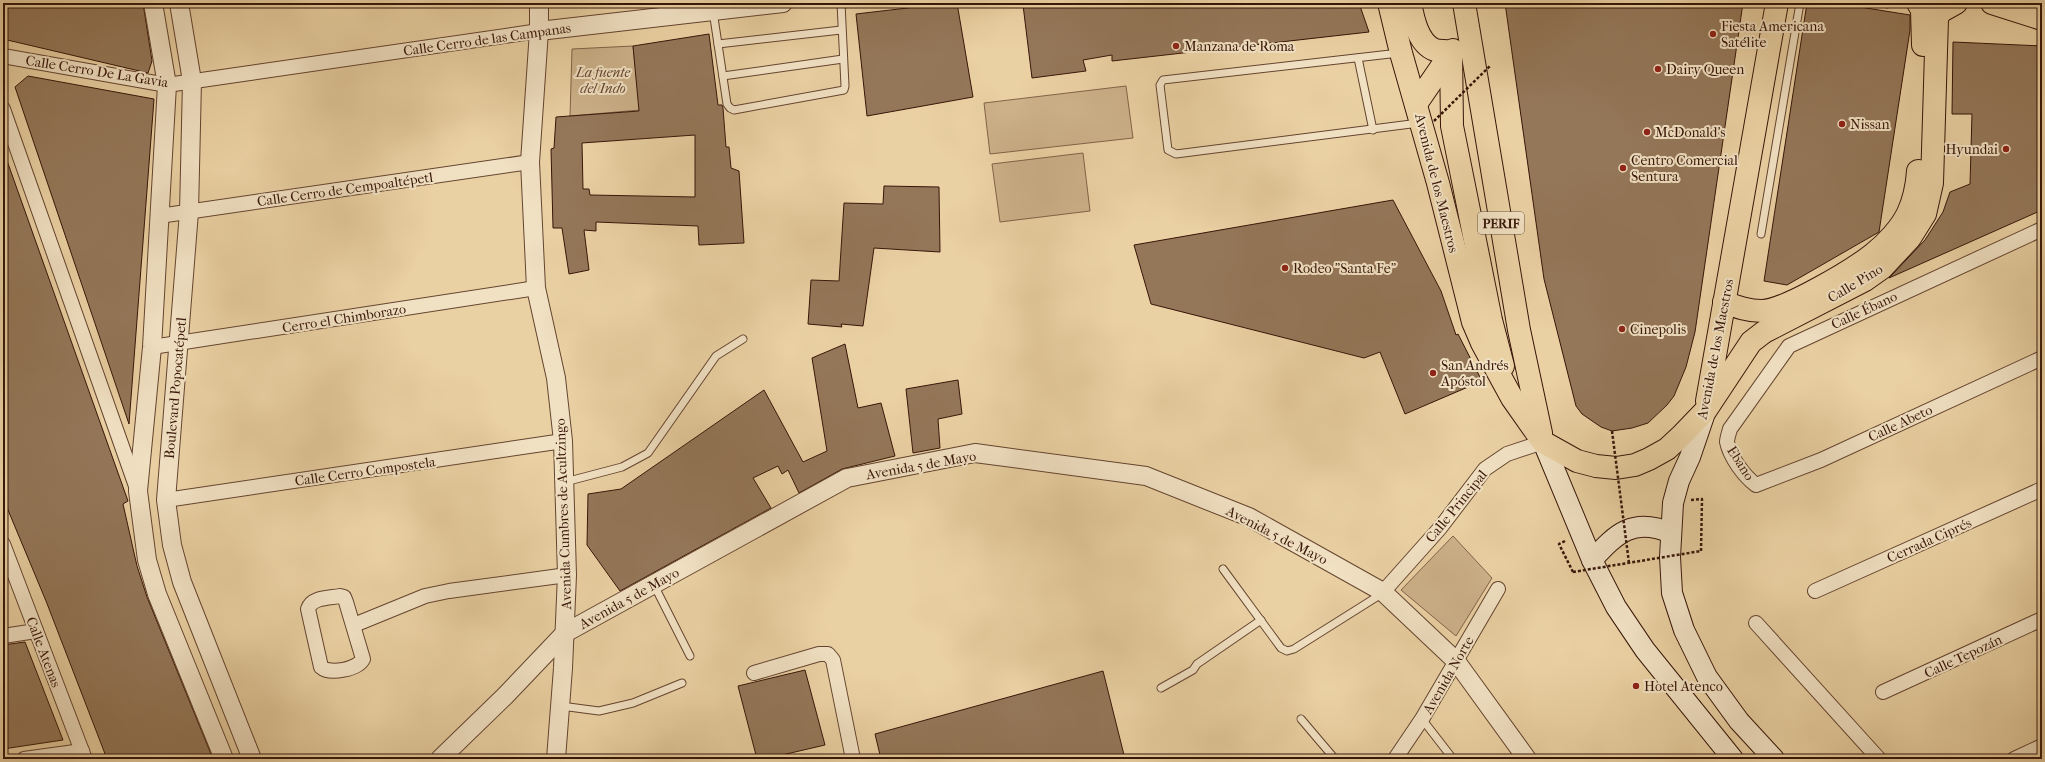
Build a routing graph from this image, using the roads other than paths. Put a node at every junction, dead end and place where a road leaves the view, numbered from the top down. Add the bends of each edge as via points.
1 (153, 3) edge
2 (179, 3) edge
3 (539, 3) edge
4 (783, 3) edge
5 (841, 3) edge
6 (1389, 3) edge
7 (1464, 3) edge
8 (1777, 3) edge
9 (1800, 3) edge
10 (1918, 3) edge
11 (1956, 3) edge
12 (1992, 3) edge
13 (1407, 6) edge
14 (713, 11) junction
15 (2042, 18) edge
16 (1468, 27) junction
17 (841, 30) junction
18 (539, 31) junction
19 (718, 44) junction
20 (1451, 52) junction
21 (1401, 53) junction
22 (3, 56) edge
23 (1358, 58) junction
24 (843, 59) junction
25 (723, 76) junction
26 (192, 81) junction
27 (167, 86) junction
28 (3, 109) edge
29 (1424, 116) junction
30 (1373, 130) junction
31 (530, 162) junction
32 (189, 212) junction
33 (159, 216) junction
34 (2042, 229) edge
35 (1762, 234) dead end
36 (536, 288) junction
37 (1724, 302) junction
38 (743, 339) dead end
39 (178, 343) junction
40 (152, 347) junction
41 (2042, 358) edge
42 (1512, 398) junction
43 (1706, 410) junction
44 (1727, 440) joint
45 (564, 441) junction
46 (1543, 442) junction
47 (565, 482) junction
48 (1756, 485) joint
49 (2042, 489) edge
50 (138, 491) junction
51 (166, 500) junction
52 (1671, 534) junction
53 (3, 544) edge
54 (1592, 560) junction
55 (1223, 569) dead end
56 (567, 575) junction
57 (653, 585) junction
58 (1498, 589) dead end
59 (1815, 591) dead end
60 (1383, 592) junction
61 (2042, 619) edge
62 (1261, 620) junction
63 (1756, 623) dead end
64 (354, 625) junction
65 (36, 631) junction
66 (565, 633) junction
67 (3, 636) edge
68 (690, 656) dead end
69 (1456, 661) junction
70 (754, 673) dead end
71 (682, 683) dead end
72 (1161, 688) dead end
73 (1883, 692) dead end
74 (560, 706) junction
75 (1301, 718) dead end
76 (1422, 719) junction
77 (2042, 746) edge
78 (84, 755) edge
79 (24, 759) edge
80 (224, 759) edge
81 (252, 759) edge
82 (440, 759) edge
83 (556, 759) edge
84 (852, 759) edge
85 (1335, 759) edge
86 (1395, 759) edge
87 (1453, 759) edge
88 (1527, 759) edge
89 (1733, 759) edge
90 (1774, 759) edge
91 (1879, 759) edge
92 (2014, 759) edge

1 - 27 street, Boulevard Popocatépetl
2 - 26 street, Boulevard Popocatépetl
3 - 18 street, Avenida Cumbres de Acultzingo
4 - 14 street, Calle Cerro de las Campanas
5 - 17 lane
6 - 21 main road, Avenida de los Maestros
7 - 16 main road, Avenida de los Maestros / PERIF
8 - 37 main road, Avenida de los Maestros
9 - 35 lane
10 - 37 main road, Calle Pino via 1922,10 1924,28 1918,172 1908,214 1893,235 1873,254 1802,297 1778,308 1763,311 1745,310
11 - 43 main road, Calle Pino via 1940,12 1937,19 1932,183 1925,214 1914,232 1896,255 1865,280 1764,332 1751,342
12 - 15 main road
13 - 20 main road via 1427,45 1435,50
14 - 18 street, Calle Cerro de las Campanas
14 - 19 lane
16 - 20 main road
16 - 46 main road, Avenida de los Maestros / PERIF via 1518,330
17 - 19 lane
17 - 24 lane
18 - 26 street, Calle Cerro de las Campanas
18 - 31 street, Avenida Cumbres de Acultzingo
19 - 25 lane
20 - 29 main road
20 - 42 main road via 1452,126 1491,320
21 - 23 lane
21 - 29 main road, Avenida de los Maestros
22 - 27 street, Calle Cerro De La Gavia
23 - 30 lane
23 - 30 lane via 1163,80 1160,85 1168,150 1176,154
24 - 25 lane
24 - 25 lane via 844,90 734,110 730,108
26 - 27 street, Calle Cerro De La Gavia
26 - 32 street, Boulevard Popocatépetl
27 - 33 street, Boulevard Popocatépetl
28 - 50 street, Boulevard Popocatépetl
29 - 30 lane
29 - 42 main road, Avenida de los Maestros via 1473,322
31 - 32 street, Calle Cerro de Cempoaltépetl
31 - 36 street, Avenida Cumbres de Acultzingo
32 - 33 street, Calle Cerro de Cempoaltépetl
32 - 39 street, Boulevard Popocatépetl
33 - 40 street, Boulevard Popocatépetl
34 - 44 street, Calle Ébano via 1789,346 1730,429
36 - 39 street, Cerro el Chimborazo
36 - 45 street, Avenida Cumbres de Acultzingo via 556,378
37 - 43 main road, Avenida de los Maestros
38 - 47 lane via 716,356 648,453 622,467
39 - 40 street, Cerro el Chimborazo
39 - 51 street, Boulevard Popocatépetl
40 - 50 street, Boulevard Popocatépetl
41 - 48 street, Calle Abeto via 1820,460
42 - 46 main road, Avenida de los Maestros
43 - 46 main road, Calle Pino via 1667,449 1635,465 1616,468 1596,466 1577,461
43 - 52 main road, Avenida de los Maestros via 1679,481 1673,503
44 - 48 street, Ebano via 1734,457 1749,480
45 - 47 street, Avenida Cumbres de Acultzingo
45 - 51 street, Calle Cerro Compostela
46 - 54 main road, Avenida de los Maestros
46 - 60 street, Calle Principal via 1507,454 1485,469 1440,528
47 - 56 street, Avenida Cumbres de Acultzingo
49 - 59 street, Cerrada Ciprés
50 - 80 street, Boulevard Popocatépetl via 147,560 157,594
51 - 81 street, Boulevard Popocatépetl via 172,545 182,582
52 - 54 main road via 1657,528 1639,526 1624,530
52 - 90 main road, Avenida de los Maestros via 1672,593 1684,630 1707,676 1739,721
53 - 65 street, Calle Atenas
54 - 89 main road, Avenida de los Maestros via 1616,607 1645,650
55 - 62 lane
56 - 64 street via 433,595
56 - 66 street, Avenida Cumbres de Acultzingo
57 - 60 street, Avenida 5 de Mayo via 847,478 975,453 1146,476 1248,517
57 - 66 street, Avenida 5 de Mayo
57 - 68 lane
58 - 69 street, Avenida Norte
60 - 62 lane via 1287,651 1281,648
60 - 69 street, Avenida 5 de Mayo
61 - 73 street, Calle Tepozán
62 - 72 lane via 1196,664 1193,670
63 - 91 street
64 - 64 street via 344,597 314,601 310,604 308,609 321,667 324,670 358,666 361,663 363,658
65 - 67 street
65 - 78 street, Calle Atenas
66 - 74 street, Avenida Cumbres de Acultzingo
66 - 82 street, Avenida 5 de Mayo
69 - 76 street, Avenida Norte
69 - 88 street, Avenida 5 de Mayo
70 - 84 street via 819,654 828,654 833,660
71 - 74 lane via 633,703 599,711
74 - 83 street, Avenida Cumbres de Acultzingo
75 - 85 lane
76 - 86 street, Avenida Norte
76 - 87 lane
77 - 92 street
78 - 79 street

